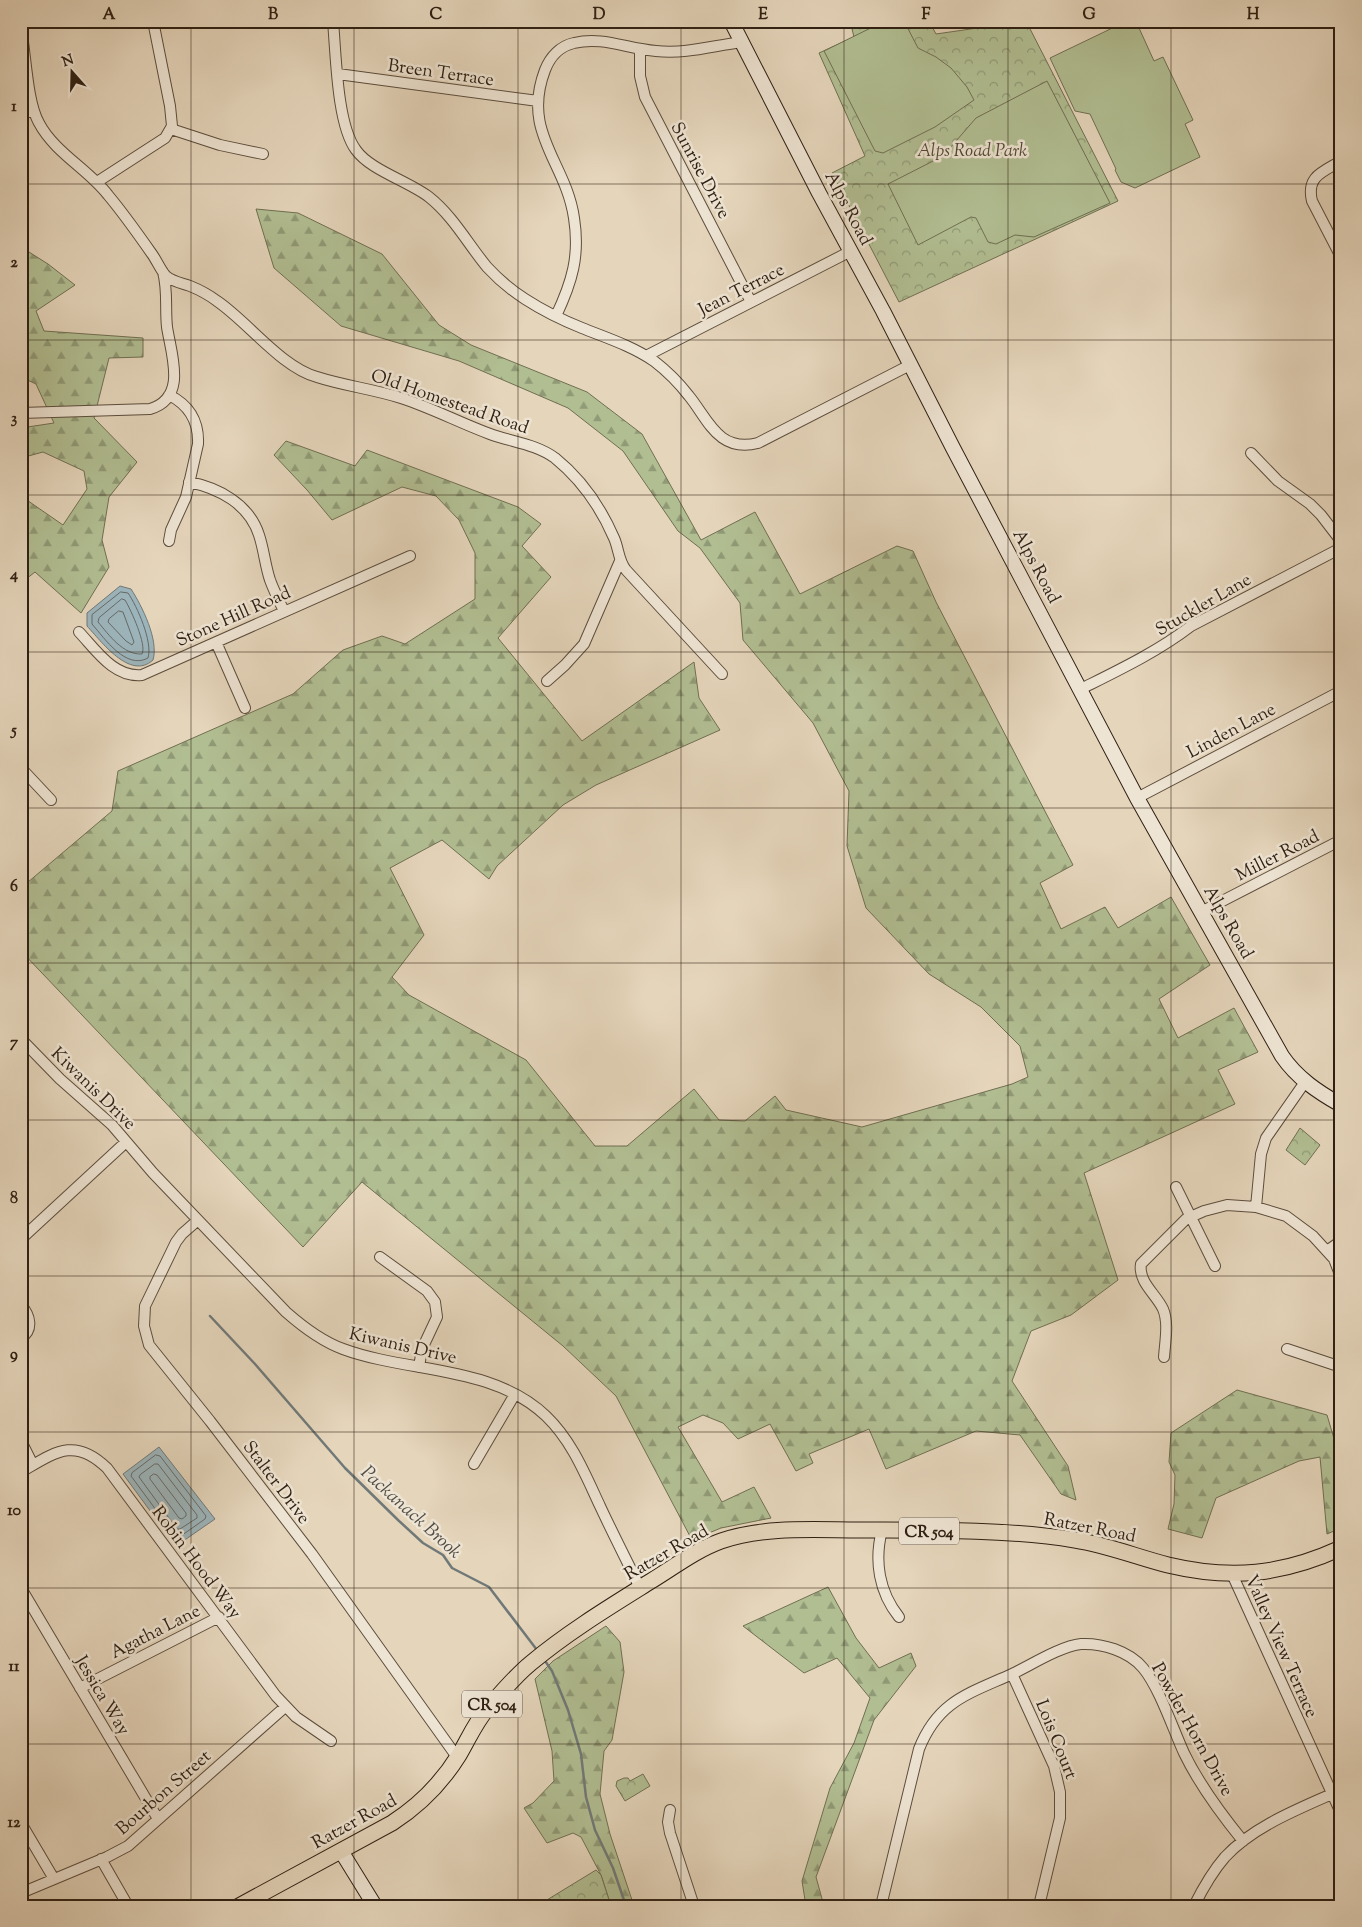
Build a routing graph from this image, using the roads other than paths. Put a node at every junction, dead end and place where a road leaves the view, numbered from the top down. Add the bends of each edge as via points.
1 (153, 21) edge
2 (333, 21) edge
3 (731, 21) edge
4 (21, 29) edge
5 (742, 42) junction
6 (640, 49) junction
7 (338, 74) junction
8 (538, 101) junction
9 (33, 110) junction
10 (21, 115) edge
11 (171, 129) junction
12 (263, 154) dead end
13 (1341, 161) edge
14 (97, 182) junction
15 (851, 251) junction
16 (1341, 257) edge
17 (163, 272) junction
18 (752, 302) junction
19 (556, 316) junction
20 (646, 356) junction
21 (910, 365) junction
22 (169, 395) junction
23 (21, 413) edge
24 (1251, 453) dead end
25 (189, 482) junction
26 (169, 541) dead end
27 (1341, 541) edge
28 (1341, 548) edge
29 (410, 556) dead end
30 (620, 561) junction
31 (284, 612) junction
32 (79, 632) dead end
33 (216, 642) junction
34 (722, 674) dead end
35 (547, 681) dead end
36 (1081, 689) junction
37 (1341, 691) edge
38 (245, 708) dead end
39 (21, 768) edge
40 (1137, 798) junction
41 (51, 800) dead end
42 (1341, 840) edge
43 (1201, 912) junction
44 (21, 1039) edge
45 (1305, 1082) junction
46 (1341, 1105) edge
47 (126, 1142) junction
48 (1176, 1187) dead end
49 (1256, 1207) junction
50 (1191, 1217) junction
51 (198, 1220) junction
52 (21, 1238) edge
53 (1341, 1241) edge
54 (1327, 1251) junction
55 (380, 1257) dead end
56 (1215, 1266) dead end
57 (1341, 1277) edge
58 (21, 1305) edge
59 (21, 1338) edge
60 (1287, 1349) dead end
61 (1164, 1357) dead end
62 (1340, 1365) edge
63 (419, 1367) junction
64 (515, 1394) junction
65 (21, 1440) edge
66 (474, 1464) dead end
67 (33, 1466) junction
68 (21, 1472) edge
69 (882, 1530) junction
70 (1340, 1550) edge
71 (1232, 1574) junction
72 (21, 1588) edge
73 (640, 1588) junction
74 (899, 1617) dead end
75 (219, 1618) junction
76 (1012, 1674) junction
77 (80, 1688) junction
78 (285, 1707) junction
79 (331, 1741) dead end
80 (457, 1757) junction
81 (1336, 1792) edge
82 (670, 1810) dead end
83 (1341, 1814) edge
84 (158, 1819) junction
85 (21, 1823) edge
86 (1243, 1841) junction
87 (341, 1851) junction
88 (101, 1859) junction
89 (54, 1879) junction
90 (21, 1893) edge
91 (248, 1904) edge
92 (1197, 1905) edge
93 (128, 1906) edge
94 (375, 1906) edge
95 (694, 1906) edge
96 (881, 1906) edge
97 (1039, 1906) edge

1 - 11 street via 170,106
2 - 7 street
3 - 5 main road, Alps Road
4 - 9 street, Old Homestead Road
5 - 6 street via 688,52
5 - 15 main road, Alps Road
6 - 8 street via 600,40 567,45 547,64
6 - 18 street, Sunrise Drive via 640,76 645,97
7 - 8 street, Breen Terrace
7 - 19 street via 344,123 357,152 372,165 432,200 496,276
8 - 19 street via 540,129 566,186 576,232 574,273
9 - 10 street
9 - 14 street, Old Homestead Road via 45,133
11 - 12 street via 220,146
11 - 14 street via 160,142
13 - 16 street via 1316,176 1311,194
14 - 17 street, Old Homestead Road
15 - 18 street, Jean Terrace
15 - 21 main road, Alps Road
17 - 22 street via 167,326 175,363 174,384
17 - 30 street, Old Homestead Road via 218,302 305,373 403,399 490,434 541,449 567,469 590,496 604,516
18 - 20 street, Jean Terrace
19 - 20 street
20 - 21 street via 679,384 707,424 718,434 736,444 746,445 766,440
21 - 36 main road, Alps Road
22 - 23 street via 150,409
22 - 25 street via 184,404 197,426 198,444
24 - 27 street via 1278,481 1321,515
25 - 26 street
25 - 31 street via 227,496 237,502 251,519 259,536 269,578
28 - 36 street, Stuckler Lane via 1191,626 1134,662
29 - 31 street, Stone Hill Road
30 - 34 street, Old Homestead Road
30 - 35 street via 584,644
31 - 33 street, Stone Hill Road
32 - 33 street, Stone Hill Road via 110,665 134,676
33 - 38 street
36 - 40 main road, Alps Road
37 - 40 street, Linden Lane
39 - 41 street
40 - 43 main road, Alps Road
42 - 43 street, Miller Road
43 - 45 main road, Alps Road via 1282,1056
44 - 47 street, Kiwanis Drive
45 - 46 main road, Alps Road
45 - 49 street via 1266,1138 1261,1154
47 - 51 street, Kiwanis Drive
47 - 52 street
48 - 50 street
49 - 50 street via 1227,1205
49 - 54 street via 1286,1216
50 - 56 street
50 - 61 street via 1141,1264 1143,1280 1164,1310
51 - 63 street, Kiwanis Drive via 286,1312 316,1335 360,1354
51 - 80 street, Stalter Drive via 176,1242 146,1306 144,1326 149,1345 312,1554
53 - 54 street
54 - 57 street
55 - 63 street via 427,1291 436,1302 437,1317 422,1349
58 - 59 street via 30,1321 28,1333
60 - 62 street
63 - 64 street, Kiwanis Drive via 489,1383
64 - 66 street
64 - 73 street, Kiwanis Drive via 545,1415 567,1441
65 - 67 street
67 - 68 street, Robin Hood Way
67 - 75 street, Robin Hood Way via 64,1450 82,1451 99,1460
69 - 71 main road, Ratzer Road / CR 504 via 1056,1537 1096,1544 1200,1572
69 - 73 main road, Ratzer Road / CR 504 via 772,1531 738,1536 695,1553
69 - 74 street via 877,1554 880,1579
70 - 71 main road, Ratzer Road / CR 504 via 1292,1567
71 - 81 street, Valley View Terrace
72 - 77 street, Jessica Way
73 - 80 main road, Ratzer Road / CR 504 via 539,1656 515,1678 484,1712
75 - 77 street, Agatha Lane
75 - 78 street, Robin Hood Way
76 - 86 street, Powder Horn Drive via 1080,1644 1104,1646 1128,1656 1149,1676 1185,1754
76 - 96 street, Powder Horn Drive via 954,1701 927,1730 919,1749
76 - 97 street, Lois Court via 1054,1766 1060,1792 1060,1818
77 - 84 street, Jessica Way
78 - 79 street, Robin Hood Way
78 - 84 street, Bourbon Street
80 - 87 main road, Ratzer Road / CR 504 via 415,1808
81 - 83 street, Valley View Terrace
81 - 86 street via 1266,1826
82 - 95 street via 670,1833
84 - 88 street, Bourbon Street via 128,1846
85 - 89 street
86 - 92 street via 1214,1871
87 - 91 main road, Ratzer Road / CR 504
87 - 94 main road
88 - 89 street, Bourbon Street
88 - 93 street
89 - 90 street, Bourbon Street

